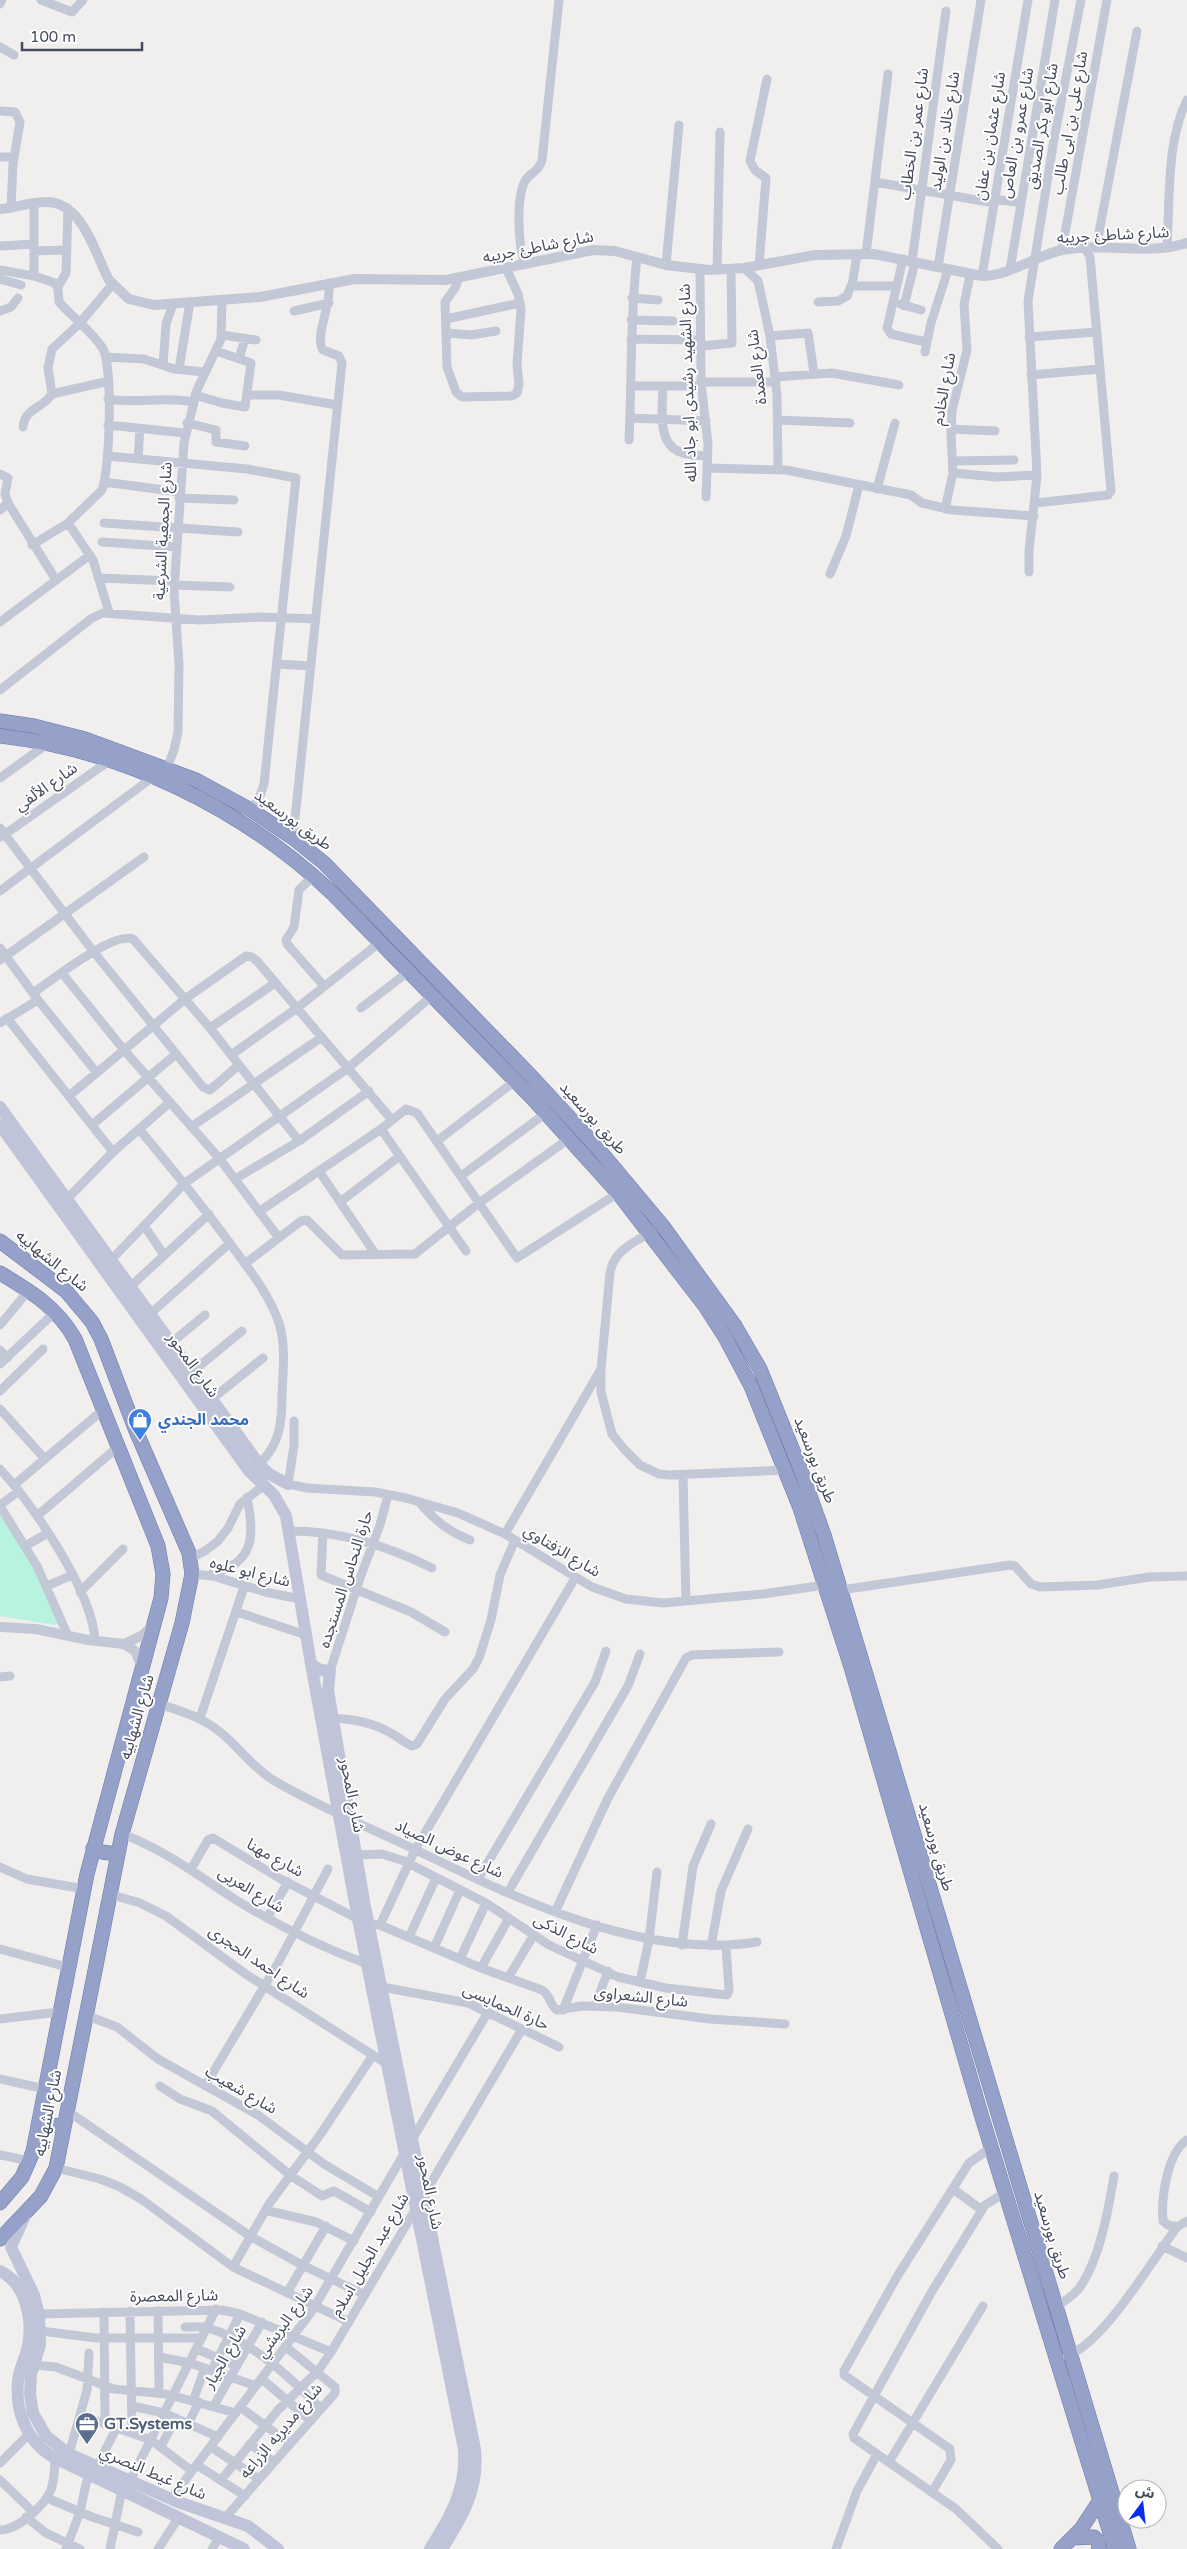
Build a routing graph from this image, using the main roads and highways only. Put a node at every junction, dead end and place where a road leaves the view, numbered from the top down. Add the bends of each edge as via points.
1 (0, 721) edge
2 (0, 736) edge
3 (296, 840) junction
4 (289, 855) junction
5 (318, 858) junction
6 (310, 873) junction
7 (0, 1107) edge
8 (0, 1126) edge
9 (87, 1236) junction
10 (0, 1241) edge
11 (0, 1273) edge
12 (209, 1402) junction
13 (288, 1484) road end
14 (172, 1514) junction
15 (150, 1524) junction
16 (311, 1664) junction
17 (344, 1816) junction
18 (93, 1848) junction
19 (118, 1854) junction
20 (87, 1874) junction
21 (112, 1879) junction
22 (366, 1917) junction
23 (389, 2058) junction
24 (995, 2110) junction
25 (981, 2114) junction
26 (63, 2126) junction
27 (38, 2132) junction
28 (0, 2202) edge
29 (28, 2210) junction
30 (0, 2239) edge
31 (18, 2264) junction
32 (3, 2272) edge
33 (1064, 2358) junction
34 (93, 2470) junction
35 (126, 2486) junction
36 (1100, 2500) junction
37 (262, 2535) junction
38 (1073, 2538) junction
39 (242, 2548) edge
40 (278, 2549) edge
41 (430, 2549) edge
42 (442, 2549) edge
43 (1061, 2549) edge
44 (1099, 2549) edge
45 (1115, 2549) edge
46 (1129, 2549) edge

1 - 3 highway, طريق بورسعيد via 76,736 167,768 210,787
2 - 4 highway, طريق بورسعيد via 47,744 153,777 222,810
3 - 4 highway
3 - 5 highway, طريق بورسعيد
4 - 6 highway, طريق بورسعيد
5 - 6 highway
5 - 24 highway, طريق بورسعيد via 577,1126 662,1224 752,1354 813,1501 879,1712
6 - 25 highway, طريق بورسعيد via 570,1138 651,1232 735,1353 786,1470 826,1586
7 - 9 main road, شارع المحور via 67,1199
8 - 9 main road, شارع المحور
9 - 12 main road, شارع المحور
9 - 12 main road, شارع المحور via 131,1286 192,1372
10 - 14 highway, شارع الشهابيه via 66,1291 92,1322
11 - 15 highway, شارع الشهابيه via 56,1311 75,1339
12 - 13 main road, شارع المحور via 259,1464 269,1474
12 - 16 main road, شارع المحور via 249,1471 283,1508 290,1531
14 - 15 highway
14 - 19 highway, شارع الشهابيه via 190,1558 192,1574 179,1636
15 - 18 highway, شارع الشهابيه via 160,1550 162,1590
16 - 17 main road, شارع المحور
16 - 17 main road, شارع المحور via 320,1670 330,1671 327,1686
17 - 22 main road, شارع المحور
17 - 22 main road, شارع المحور via 356,1854
18 - 19 highway
18 - 20 highway, شارع الشهابيه
19 - 21 highway, شارع الشهابيه
20 - 21 highway via 100,1874
20 - 27 highway, شارع الشهابيه
21 - 26 highway, شارع الشهابيه
22 - 23 main road, شارع المحور via 382,1987
22 - 23 main road, شارع المحور via 368,1964
23 - 41 main road, شارع المحور via 465,2460 458,2499
23 - 42 main road, شارع المحور via 413,2138 476,2460 469,2504
24 - 25 highway
24 - 33 highway, طريق بورسعيد via 1056,2307
25 - 33 highway, طريق بورسعيد
26 - 27 highway via 51,2125
26 - 29 highway, شارع الشهابيه via 56,2168 46,2188
27 - 28 highway, شارع الشهابيه via 30,2162 17,2184
29 - 30 highway, شارع الشهابيه
29 - 31 main road, شارع غيط النصري via 11,2247
31 - 32 main road via 8,2265
31 - 34 main road, شارع غيط النصري via 34,2295 41,2331 30,2394 33,2413 46,2436
32 - 34 main road, شارع غيط النصري via 21,2293 28,2316 29,2340 18,2393 29,2434 40,2448 55,2458
33 - 36 highway, طريق بورسعيد
33 - 46 highway, طريق بورسعيد
34 - 35 main road, شارع غيط النصري
35 - 37 main road, شارع غيط النصري via 248,2526
35 - 39 main road, شارع غيط النصري
36 - 38 highway
36 - 45 highway, طريق بورسعيد
37 - 39 main road
37 - 40 main road, شارع غيط النصري
38 - 43 highway
38 - 44 highway via 1094,2537

